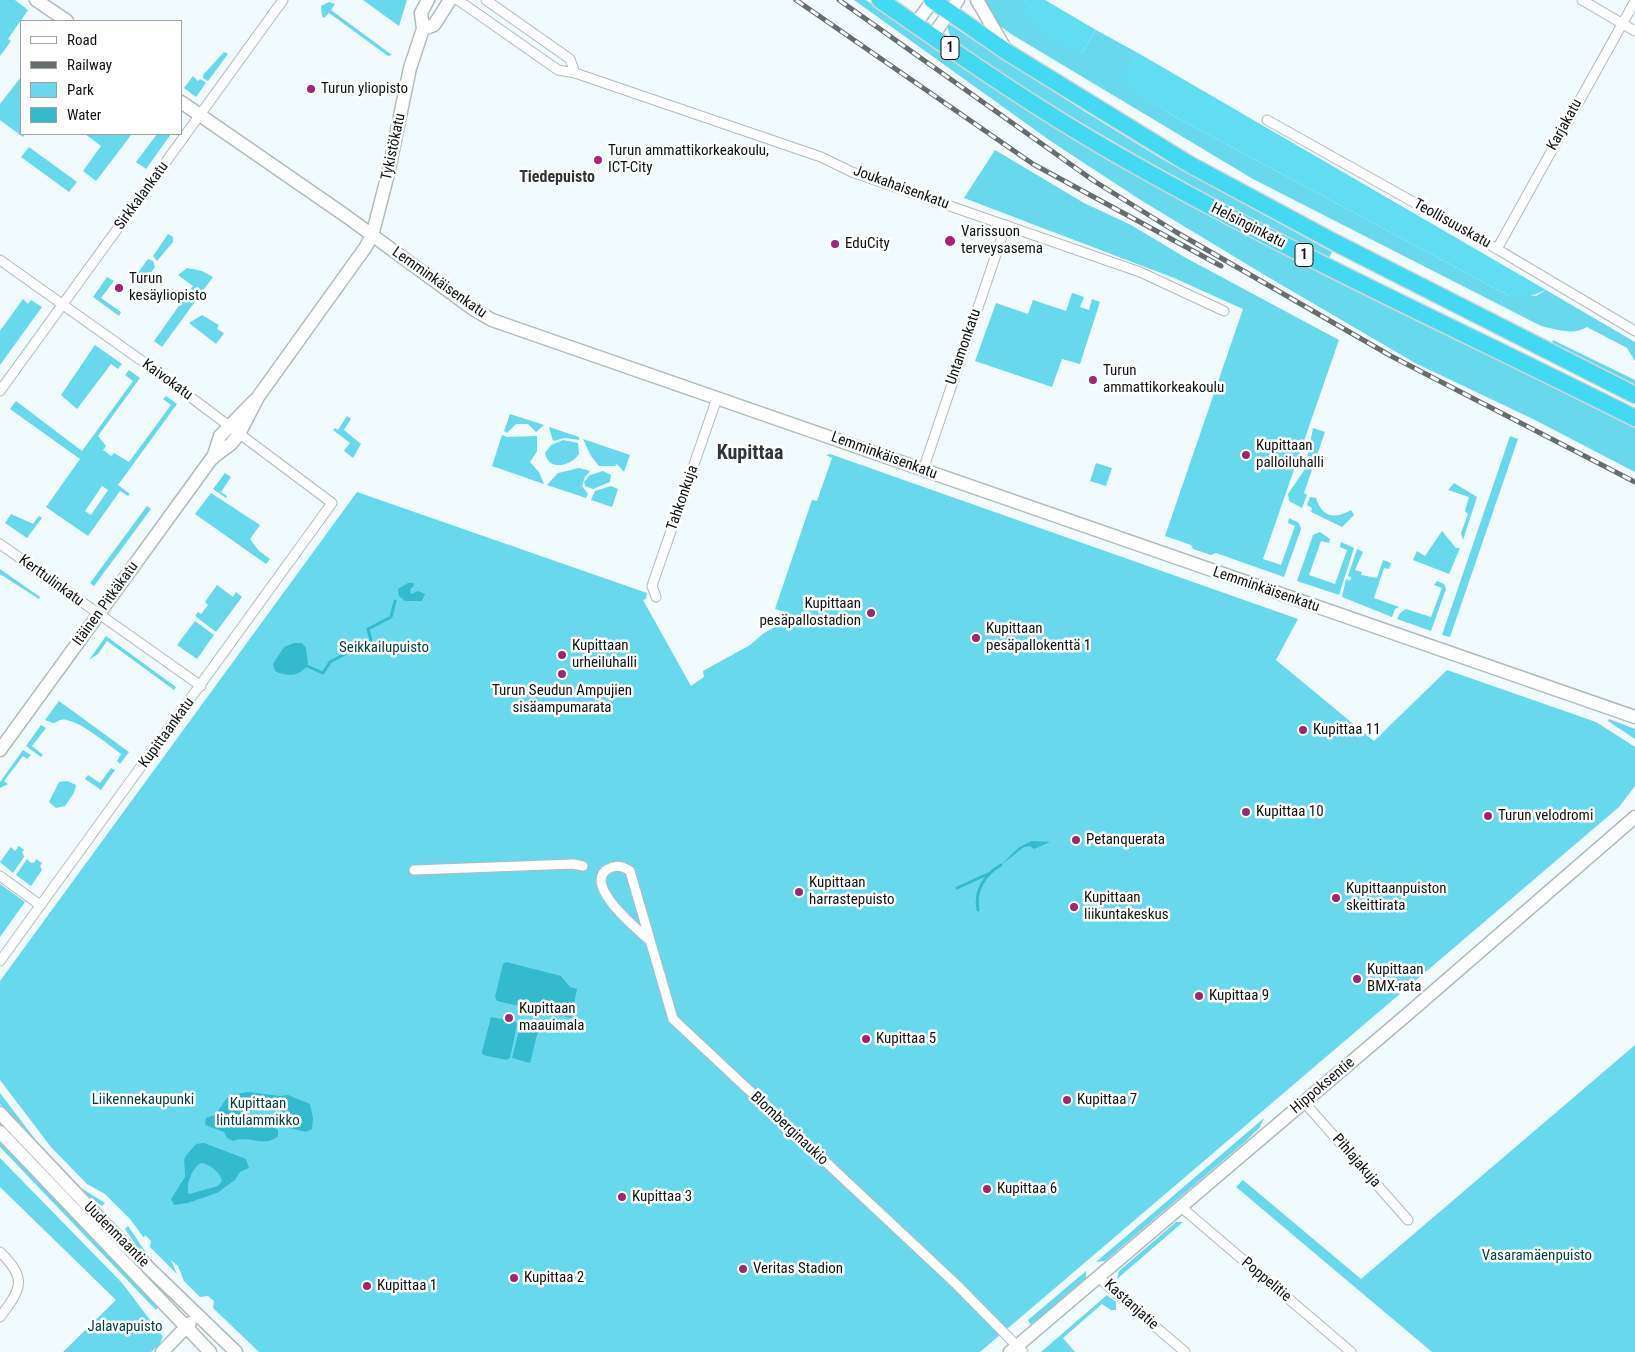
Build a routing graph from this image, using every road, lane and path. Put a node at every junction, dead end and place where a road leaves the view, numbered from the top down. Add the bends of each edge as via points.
1 (36, 0) edge
2 (283, 0) edge
3 (428, 0) edge
4 (450, 0) edge
5 (458, 0) edge
6 (486, 0) edge
7 (880, 0) edge
8 (932, 0) edge
9 (977, 0) edge
10 (1582, 0) edge
11 (1635, 1) edge
12 (954, 6) edge
13 (66, 20) edge
14 (1622, 23) junction
15 (915, 25) junction
16 (423, 28) junction
17 (1635, 30) edge
18 (932, 37) junction
19 (1007, 52) junction
20 (575, 73) junction
21 (182, 103) edge
22 (200, 114) junction
23 (1268, 120) dead end
24 (1006, 225) junction
25 (372, 236) junction
26 (1497, 249) junction
27 (0, 260) edge
28 (63, 304) junction
29 (1224, 311) dead end
30 (1635, 331) edge
31 (0, 391) edge
32 (1635, 395) edge
33 (717, 398) junction
34 (1635, 418) edge
35 (234, 430) junction
36 (923, 470) junction
37 (332, 504) joint
38 (0, 544) edge
39 (656, 597) dead end
40 (98, 614) junction
41 (201, 686) junction
42 (1635, 717) edge
43 (0, 750) edge
44 (1635, 817) edge
45 (583, 866) dead end
46 (414, 870) dead end
47 (0, 876) edge
48 (40, 905) junction
49 (648, 939) junction
50 (0, 960) edge
51 (1304, 1102) junction
52 (0, 1113) edge
53 (0, 1132) edge
54 (1181, 1207) junction
55 (1408, 1220) dead end
56 (0, 1252) edge
57 (1099, 1277) junction
58 (197, 1316) junction
59 (0, 1317) edge
60 (185, 1328) junction
61 (1017, 1350) edge
62 (162, 1352) edge
63 (210, 1352) edge
64 (236, 1352) edge
65 (1185, 1352) edge
66 (1351, 1352) edge

1 - 13 street
2 - 22 street, Sirkkalankatu
3 - 16 street, Tykistökatu via 421,13
4 - 16 street via 434,25
5 - 20 street, Joukahaisenkatu via 558,70
6 - 20 street via 570,59
7 - 15 highway, Helsinginkatu / 1
8 - 12 highway, Helsinginkatu / 1
8 - 15 street
9 - 19 street
10 - 14 street
11 - 14 street, Karjakatu
12 - 18 street
12 - 19 highway, Helsinginkatu / 1
14 - 17 street
14 - 26 street, Karjakatu
15 - 18 highway, Helsinginkatu / 1
16 - 25 street, Tykistökatu via 410,68
18 - 34 highway, Helsinginkatu / 1 via 1134,164 1235,220
19 - 32 highway, Helsinginkatu / 1 via 1138,134 1251,198
20 - 24 street, Joukahaisenkatu
21 - 22 street, Lemminkäisenkatu
22 - 25 street, Lemminkäisenkatu
22 - 28 street, Sirkkalankatu
23 - 26 street, Teollisuuskatu
24 - 29 street, Joukahaisenkatu via 1140,272
24 - 36 street, Untamonkatu
25 - 33 street, Lemminkäisenkatu via 488,318
25 - 35 street, Itäinen Pitkäkatu
26 - 30 street, Teollisuuskatu
27 - 28 street, Kaivokatu
28 - 31 street, Sirkkalankatu
28 - 35 street, Kaivokatu
33 - 36 street, Lemminkäisenkatu
33 - 39 street, Tahkonkuja via 652,586
35 - 37 street, Kaivokatu
35 - 40 street, Itäinen Pitkäkatu via 231,444 212,458
36 - 42 street, Lemminkäisenkatu
37 - 41 street, Kupittaankatu
38 - 40 street, Kerttulinkatu
40 - 41 street, Kerttulinkatu
40 - 43 street, Itäinen Pitkäkatu
41 - 48 street, Kupittaankatu
44 - 51 street, Hippoksentie
45 - 46 street
47 - 48 street
48 - 50 street, Kupittaankatu
49 - 49 street, Blomberginaukio via 612,904 602,885 604,872 610,867 623,866 630,871
49 - 61 street, Blomberginaukio via 673,1019 956,1284
51 - 54 street, Hippoksentie
51 - 55 street, Pihlajakuja
52 - 58 street, Uudenmaantie
53 - 60 street, Uudenmaantie
54 - 57 street, Hippoksentie
54 - 66 street, Poppelitie
56 - 59 street via 15,1269 20,1284
57 - 61 street, Hippoksentie
57 - 65 street, Kastanjatie
58 - 60 street
58 - 64 street, Uudenmaantie
60 - 62 street
60 - 63 street, Uudenmaantie

